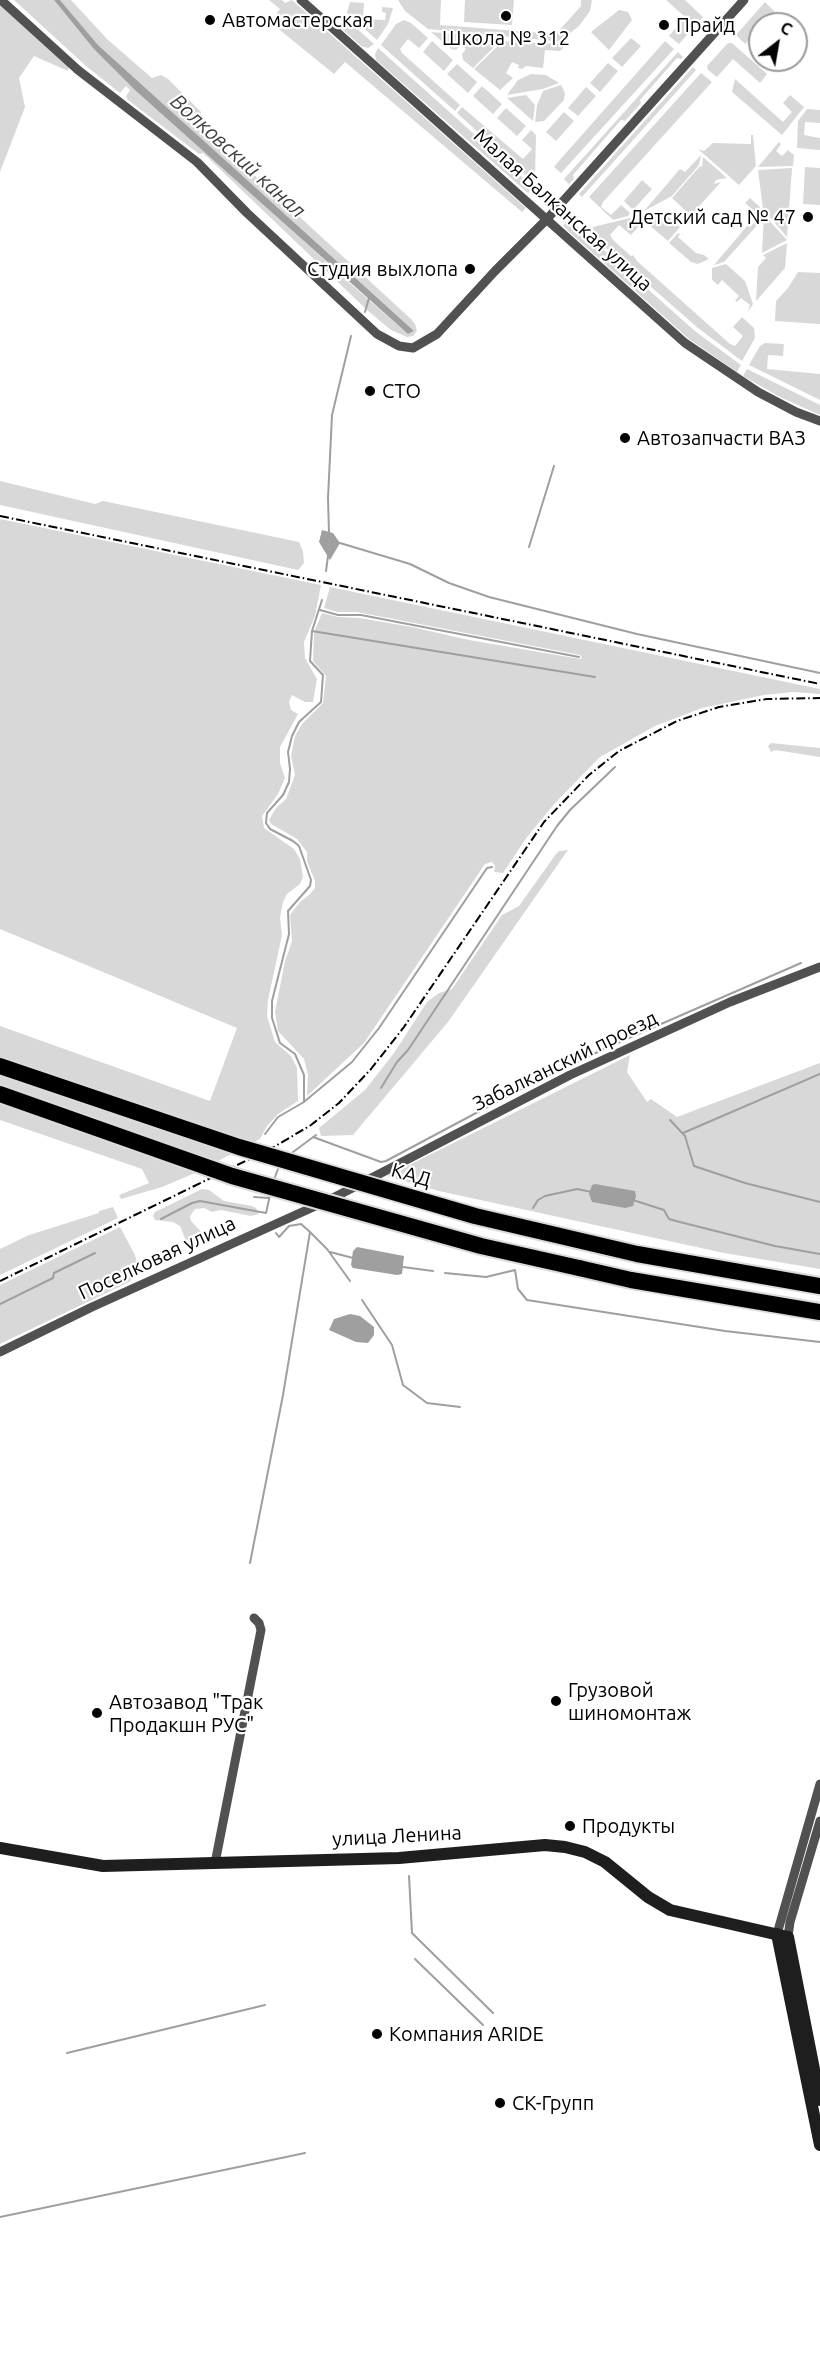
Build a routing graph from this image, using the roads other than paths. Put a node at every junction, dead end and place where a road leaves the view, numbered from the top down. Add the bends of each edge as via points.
1 (1, 0) edge
2 (301, 0) edge
3 (744, 0) edge
4 (547, 219) junction
5 (820, 421) edge
6 (820, 967) edge
7 (0, 1066) edge
8 (0, 1094) edge
9 (330, 1199) joint
10 (820, 1286) edge
11 (820, 1312) edge
12 (0, 1352) edge
13 (254, 1618) dead end
14 (820, 1784) edge
15 (820, 1821) edge
16 (0, 1848) edge
17 (215, 1863) junction
18 (782, 1936) junction
19 (820, 2100) edge
20 (820, 2145) edge

1 - 4 street via 78,70 197,162 377,334 399,346 413,348 437,334
2 - 4 street, Малая Балканская улица
3 - 4 street
4 - 5 street, Малая Балканская улица via 712,363 777,403
6 - 9 street, Забалканский проезд via 730,1002 570,1075
7 - 10 highway, КАД, bridge via 239,1147 475,1216 637,1254
8 - 11 highway, bridge via 232,1176 481,1246 631,1280
9 - 12 street, Поселковая улица
13 - 17 street via 261,1630
14 - 18 street
15 - 18 street via 790,1922
16 - 17 street, улица Ленина via 103,1866
17 - 18 street, улица Ленина via 399,1858 545,1845 565,1847 605,1862 670,1910
18 - 19 street
18 - 20 street

